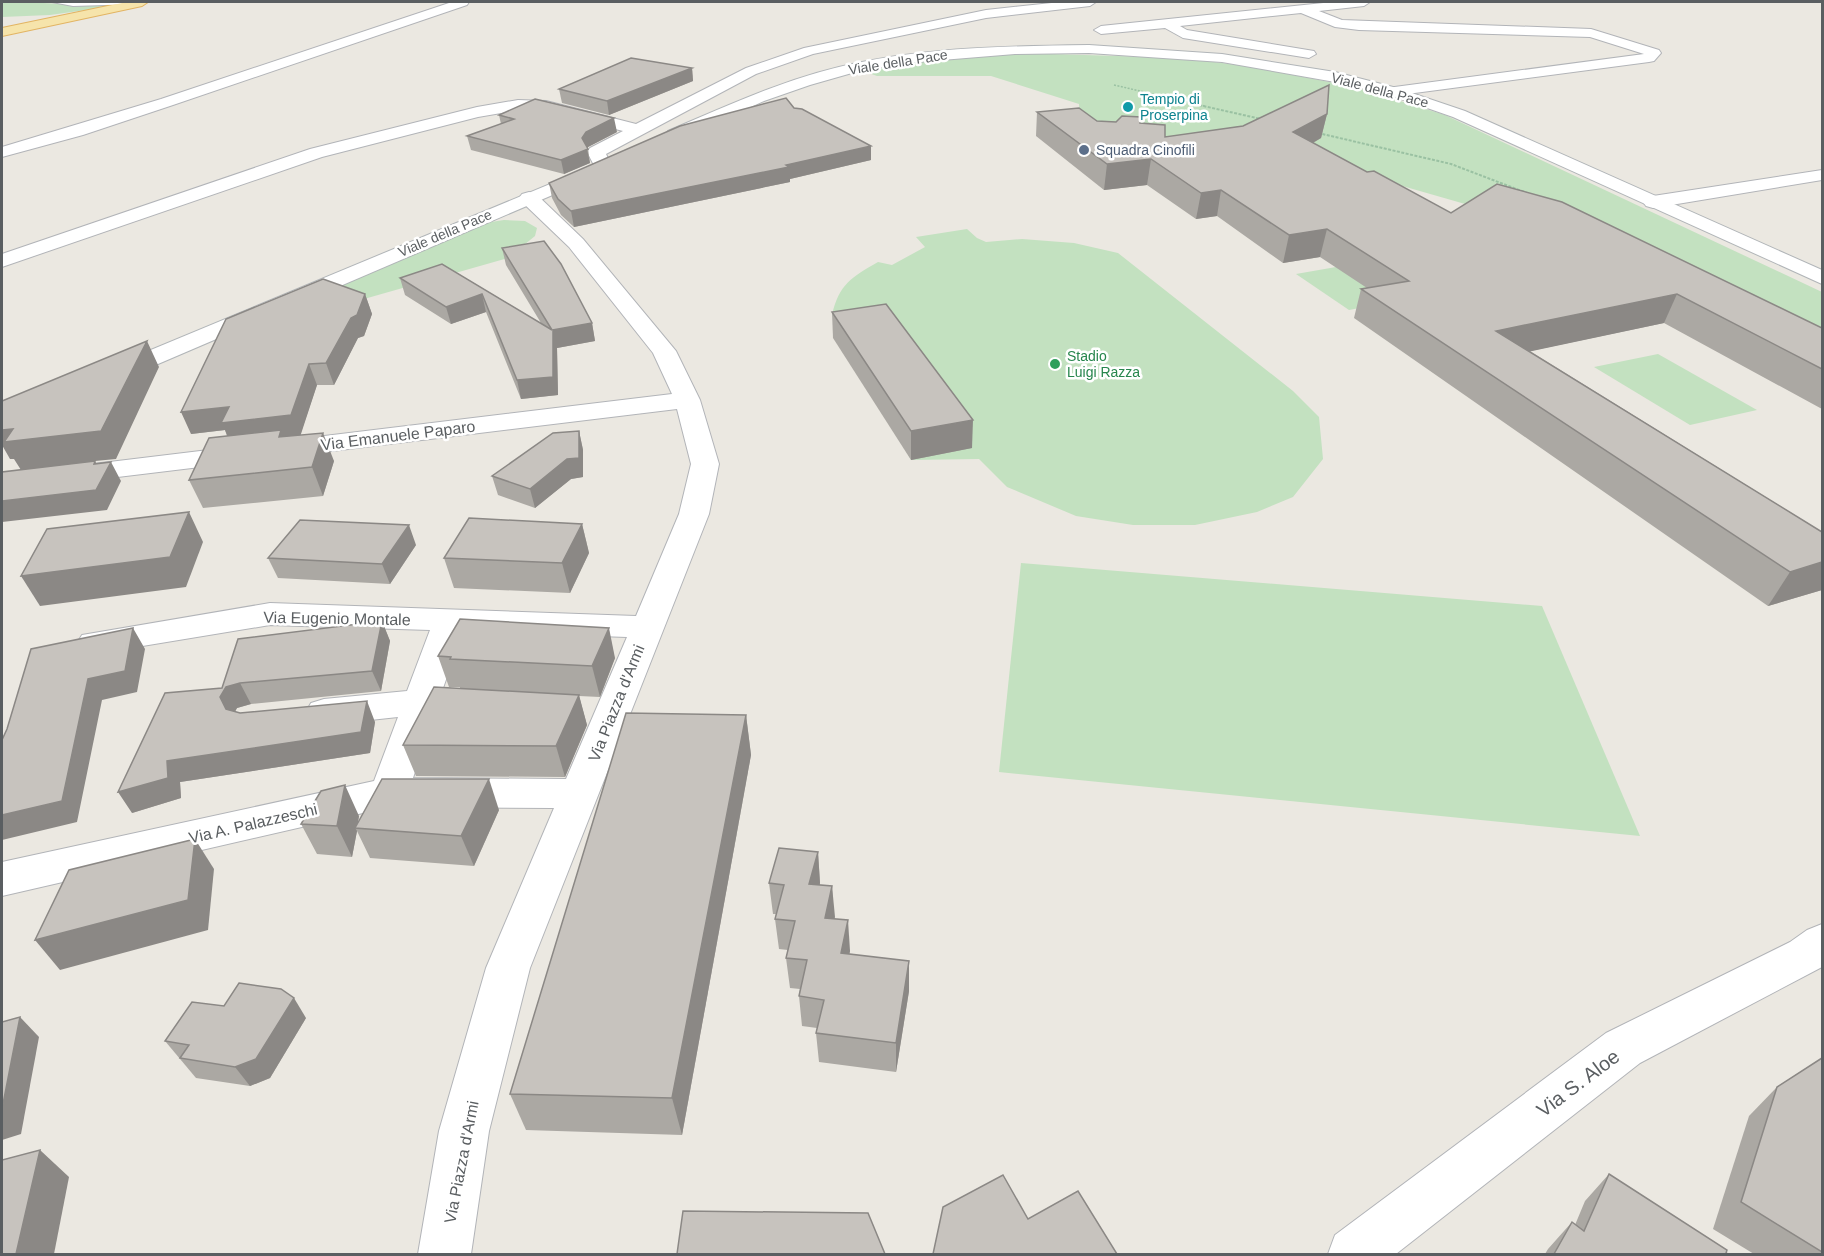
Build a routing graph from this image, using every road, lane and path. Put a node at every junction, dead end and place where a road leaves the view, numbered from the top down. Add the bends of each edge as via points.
1 (55, 2) edge
2 (140, 2) edge
3 (463, 2) edge
4 (1090, 2) edge
5 (1364, 2) edge
6 (1301, 8) junction
7 (1176, 23) junction
8 (1101, 30) dead end
9 (2, 32) edge
10 (1309, 54) dead end
11 (1113, 85) dead end
12 (1392, 91) junction
13 (1265, 120) edge
14 (638, 130) junction
15 (1310, 131) edge
16 (2, 152) edge
17 (603, 167) junction
18 (1813, 176) edge
19 (1822, 185) edge
20 (529, 198) junction
21 (1536, 198) edge
22 (1653, 202) junction
23 (2, 261) edge
24 (1822, 278) edge
25 (96, 381) edge
26 (687, 400) junction
27 (2, 483) edge
28 (450, 620) junction
29 (647, 627) junction
30 (64, 648) edge
31 (420, 702) junction
32 (499, 706) edge
33 (296, 715) edge
34 (389, 792) junction
35 (579, 794) junction
36 (2, 879) edge
37 (1817, 955) edge
38 (444, 1254) edge
39 (1354, 1254) edge

1 - 2 lane
2 - 9 main road
3 - 16 street via 100,124
4 - 14 street via 986,14 808,51 751,71
5 - 6 street
6 - 7 street
6 - 12 street via 1340,24 1359,26 1591,33 1654,53 1649,58
7 - 8 street
7 - 10 street via 1171,27 1183,34
11 - 13 path
12 - 17 street, Viale della Pace via 1268,65 1166,53 1089,49 949,54 857,67 805,81
12 - 22 street, Viale della Pace via 1459,114
14 - 17 street via 596,152
14 - 23 street via 546,106 518,105 477,112 316,153
15 - 21 path via 1446,164 1504,182
17 - 20 street, Viale della Pace
18 - 19 street
18 - 22 street
20 - 25 street, Viale della Pace
20 - 26 street, Via Piazza d'Armi via 576,243 664,351
22 - 24 street, Viale della Pace
26 - 27 street, Via Emanuele Paparo
26 - 29 street, Via Piazza d'Armi via 705,464 694,514
28 - 29 street, Via Eugenio Montale
28 - 30 street, Via Eugenio Montale via 270,614
28 - 31 street
29 - 35 street, Via Piazza d'Armi via 596,711
31 - 32 street
31 - 33 street
31 - 34 street
34 - 35 street, Via A. Palazzeschi
34 - 36 street, Via A. Palazzeschi
35 - 38 street, Via Piazza d'Armi via 508,968 464,1131
37 - 39 street, Via S. Aloe via 1623,1048

